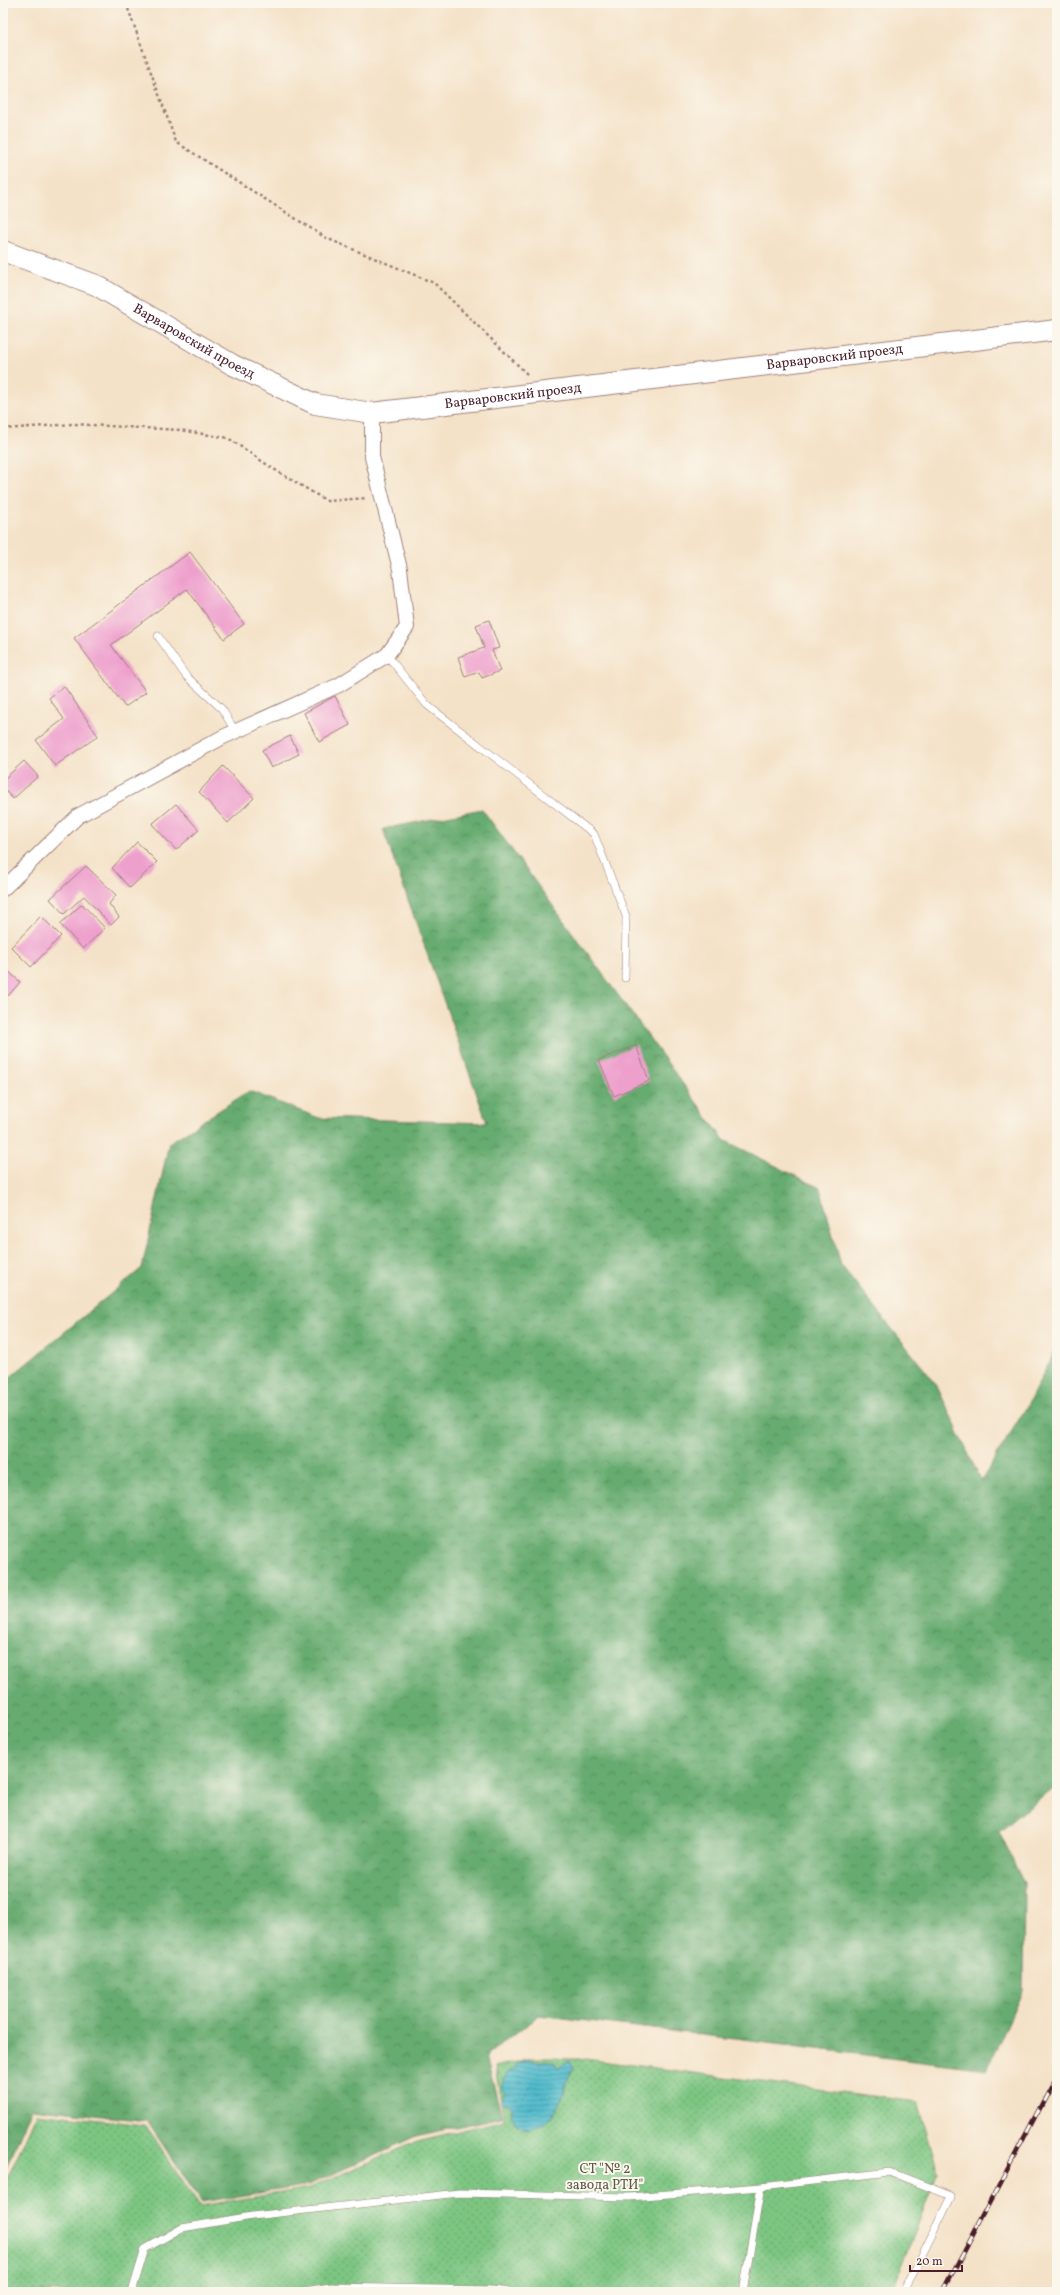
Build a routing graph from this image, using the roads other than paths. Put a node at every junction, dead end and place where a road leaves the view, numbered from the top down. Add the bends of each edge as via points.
1 (3, 251) edge
2 (1057, 330) edge
3 (372, 413) junction
4 (158, 636) dead end
5 (387, 655) junction
6 (235, 731) junction
7 (3, 889) edge
8 (625, 978) dead end
9 (761, 2187) junction
10 (132, 2292) edge
11 (297, 2292) edge
12 (508, 2292) edge
13 (743, 2292) edge
14 (904, 2292) edge

1 - 3 street, Варваровский проезд via 96,285 233,365 314,404
2 - 3 street, Варваровский проезд
3 - 5 street via 372,457 400,569 407,627
4 - 6 lane via 186,676 222,709
5 - 6 street via 339,685
5 - 8 lane via 427,705 594,834 626,916
6 - 7 street via 78,816
9 - 10 lane via 629,2197 459,2193 252,2216 182,2228 145,2249
9 - 13 lane
9 - 14 lane via 890,2172 951,2196
11 - 12 lane via 331,2287

